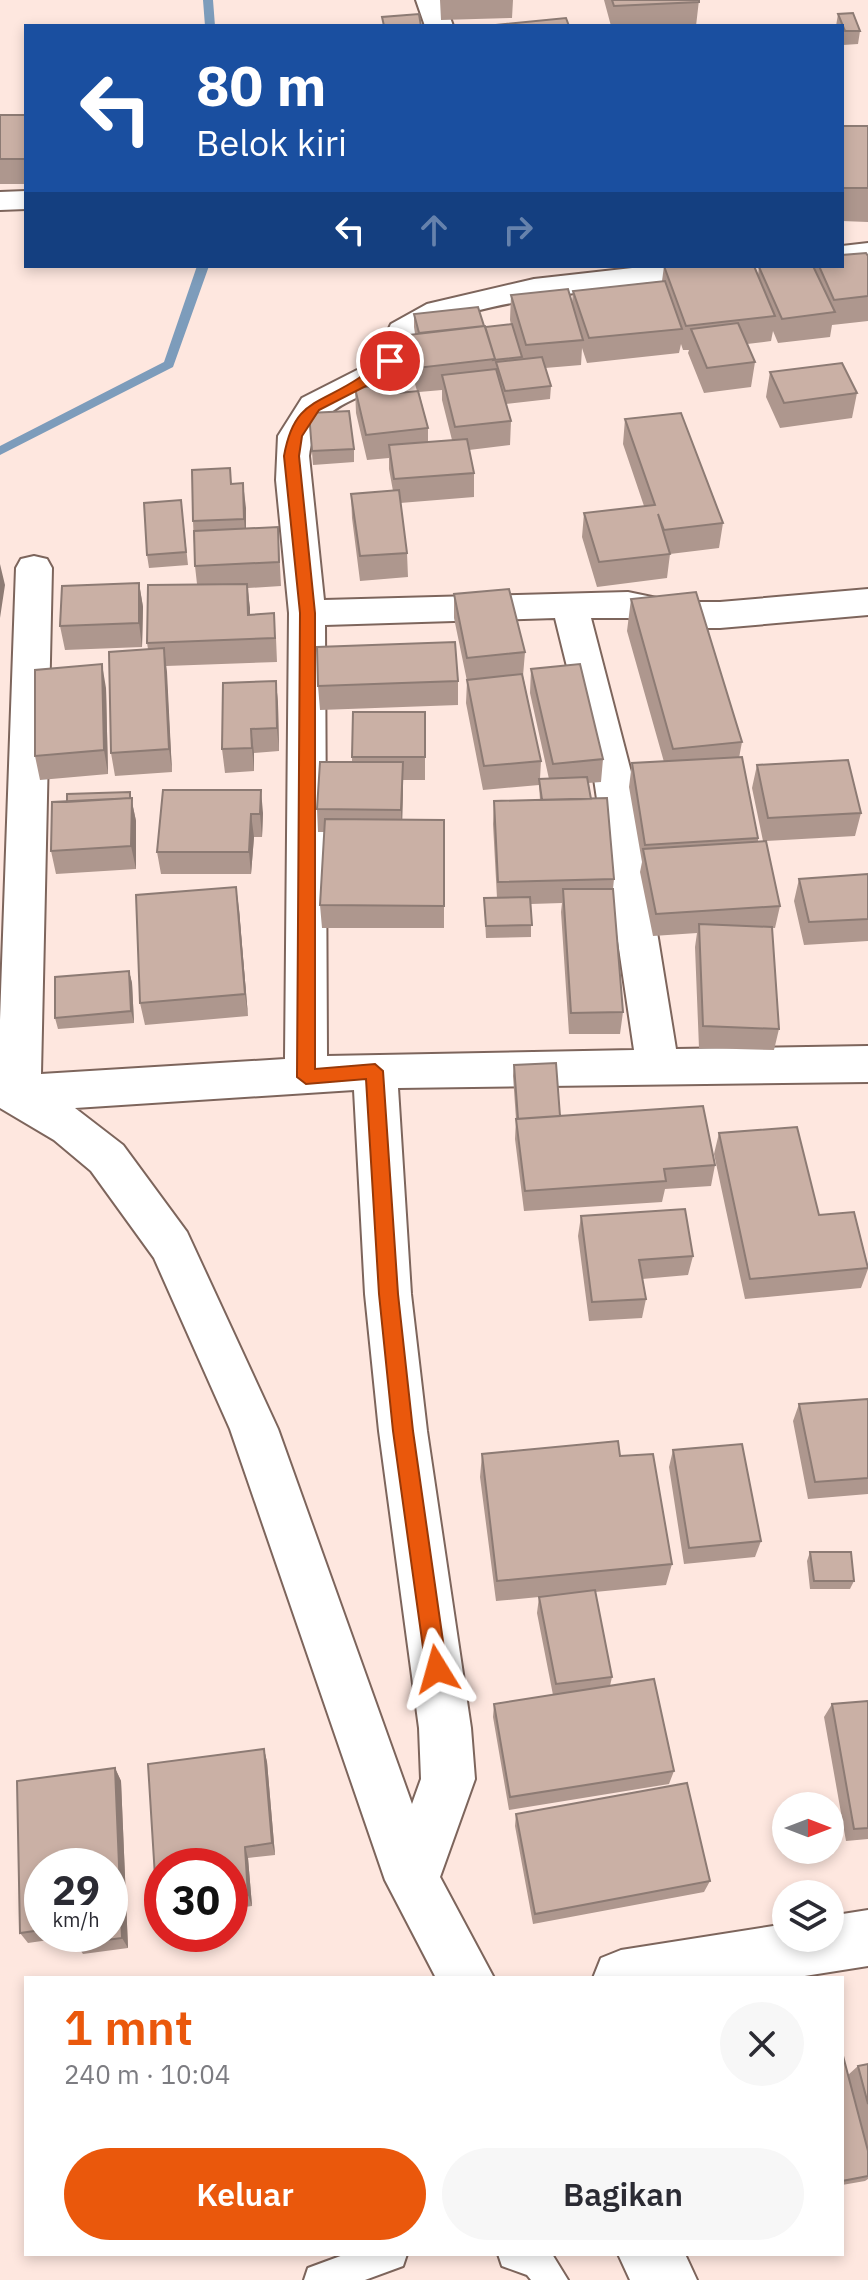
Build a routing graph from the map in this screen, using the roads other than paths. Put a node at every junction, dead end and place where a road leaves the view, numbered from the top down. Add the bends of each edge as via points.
1 (430, 0) edge
2 (438, 24) edge
3 (24, 200) edge
4 (0, 201) edge
5 (868, 252) edge
6 (844, 255) edge
7 (700, 268) edge
8 (530, 278) edge
9 (34, 568) dead end
10 (868, 602) edge
11 (570, 605) junction
12 (307, 613) junction
13 (868, 1064) edge
14 (658, 1069) junction
15 (375, 1071) junction
16 (306, 1077) junction
17 (10, 1094) edge
18 (412, 1880) junction
19 (868, 1938) edge
20 (465, 1976) edge
21 (633, 1976) edge
22 (386, 2256) edge
23 (520, 2256) edge
24 (649, 2256) edge
25 (320, 2280) edge
26 (552, 2280) edge
27 (667, 2280) edge

1 - 2 street
3 - 4 street
5 - 6 street
7 - 8 street
8 - 12 street via 418,320 403,331 390,361 377,373 314,406 304,420 292,456
9 - 17 street
10 - 11 street via 720,615
11 - 12 street
11 - 14 street via 612,772
12 - 16 street
13 - 14 street
14 - 15 street
15 - 16 street
15 - 18 street via 388,1294 448,1779
16 - 17 street
17 - 18 street via 69,1127 107,1158 171,1246 254,1429
18 - 20 street
19 - 21 street
22 - 25 lane
23 - 26 lane via 538,2262
24 - 27 street

